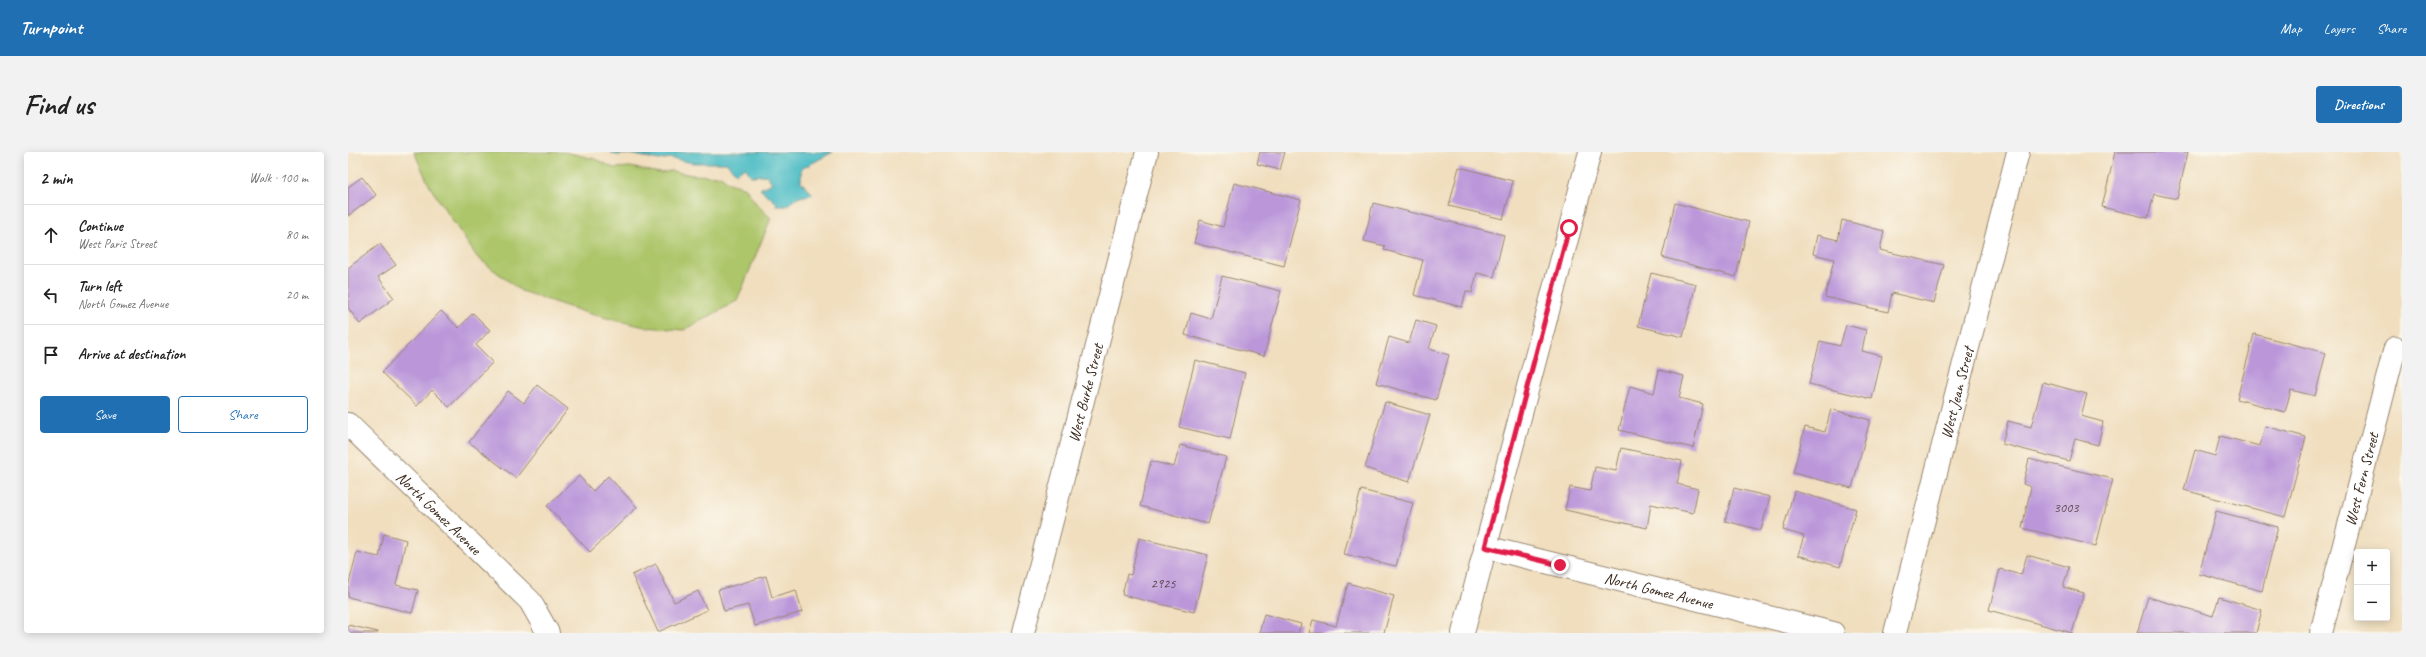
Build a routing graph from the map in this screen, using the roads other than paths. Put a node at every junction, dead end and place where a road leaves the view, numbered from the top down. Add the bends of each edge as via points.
1 (1148, 152) edge
2 (1590, 152) edge
3 (2018, 152) edge
4 (2394, 348) dead end
5 (348, 424) edge
6 (1485, 547) junction
7 (548, 633) edge
8 (1023, 633) edge
9 (1463, 633) edge
10 (1832, 633) edge
11 (1895, 633) edge
12 (2321, 633) edge

1 - 8 street, West Burke Street
2 - 6 street
3 - 11 street, West Jean Street
4 - 12 street, West Fern Street
5 - 7 street, North Gomez Avenue via 530,601
6 - 9 street
6 - 10 street, North Gomez Avenue

